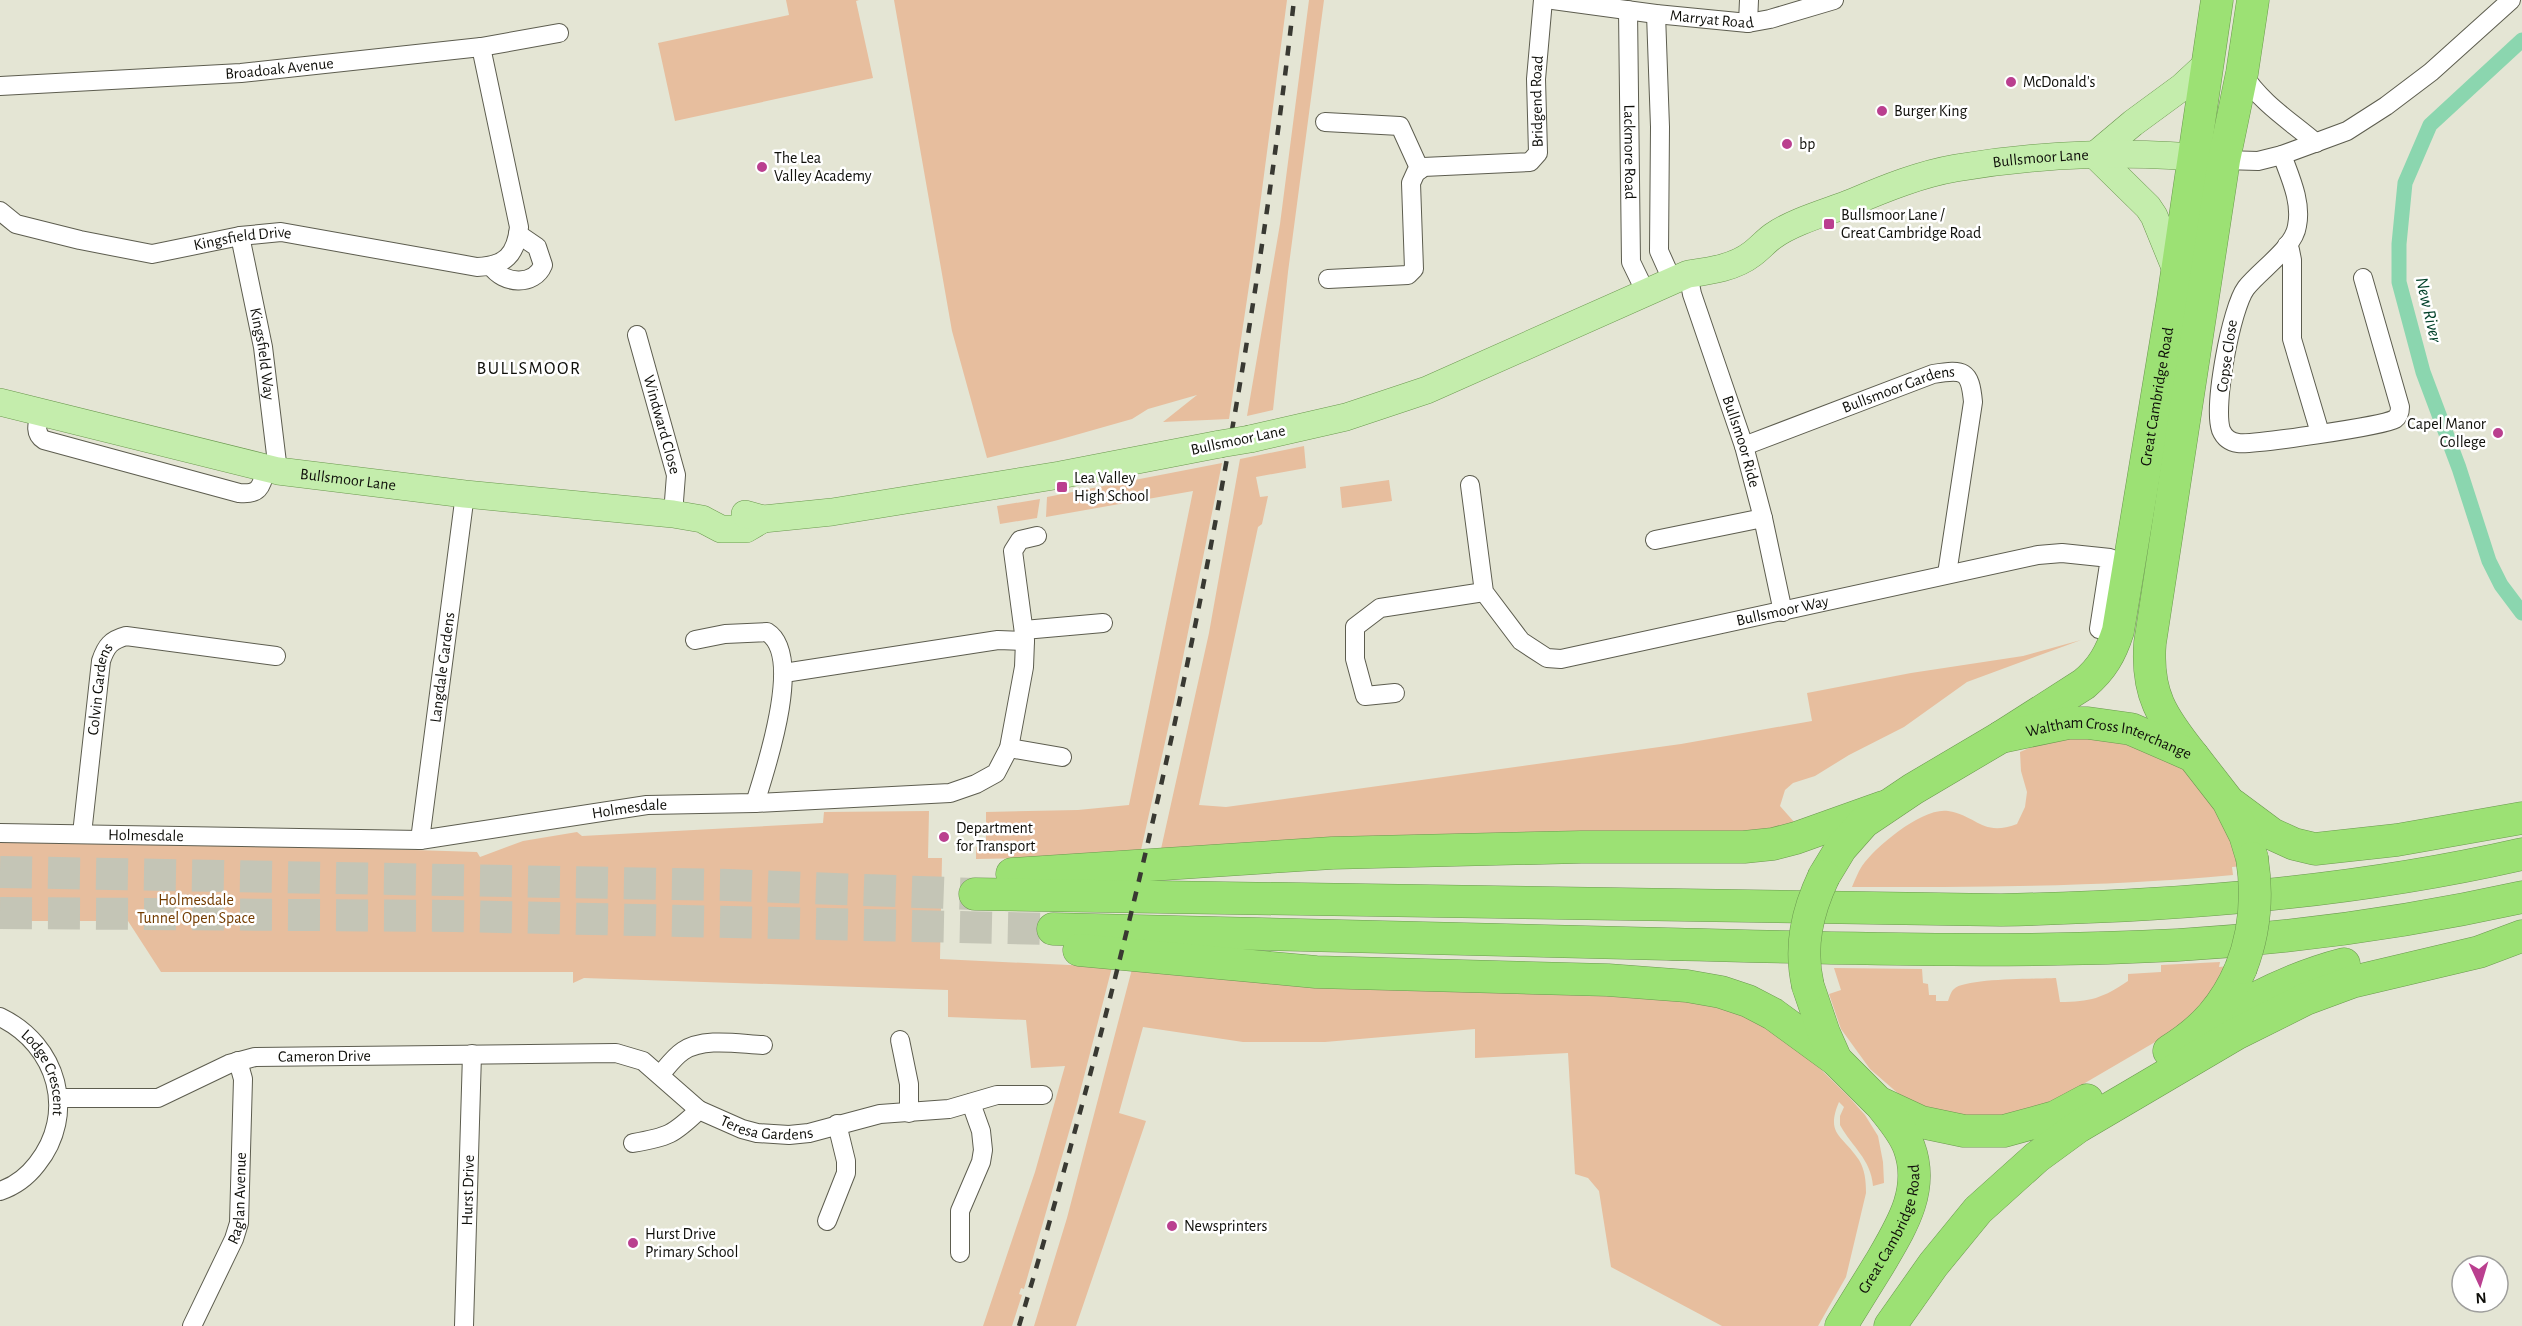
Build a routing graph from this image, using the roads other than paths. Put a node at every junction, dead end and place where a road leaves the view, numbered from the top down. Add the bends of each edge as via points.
1 (1543, 0) edge
2 (1553, 0) edge
3 (1749, 0) edge
4 (1834, 0) edge
5 (2217, 0) edge
6 (2238, 0) edge
7 (2253, 0) edge
8 (2511, 0) edge
9 (1628, 10) junction
10 (1656, 14) junction
11 (1748, 23) junction
12 (559, 33) dead end
13 (481, 47) junction
14 (2209, 62) junction
15 (2242, 73) junction
16 (0, 86) edge
17 (1324, 122) dead end
18 (2316, 143) junction
19 (2095, 155) junction
20 (2282, 155) junction
21 (2193, 157) junction
22 (2224, 160) junction
23 (1420, 170) junction
24 (0, 211) edge
25 (518, 234) junction
26 (240, 236) junction
27 (2287, 245) junction
28 (491, 266) junction
29 (2176, 270) junction
30 (1680, 277) junction
31 (2363, 278) dead end
32 (1328, 279) dead end
33 (1647, 292) junction
34 (637, 335) dead end
35 (2163, 362) junction
36 (0, 402) edge
37 (2320, 433) junction
38 (1743, 446) junction
39 (272, 470) junction
40 (1470, 485) dead end
41 (465, 494) junction
42 (673, 514) junction
43 (1763, 518) junction
44 (1037, 536) dead end
45 (1655, 540) dead end
46 (1947, 574) junction
47 (1484, 592) junction
48 (1783, 612) junction
49 (1103, 622) dead end
50 (2099, 629) dead end
51 (1025, 636) junction
52 (695, 639) dead end
53 (276, 656) dead end
54 (784, 673) junction
55 (1395, 693) dead end
56 (2001, 737) junction
57 (1009, 748) junction
58 (2193, 756) junction
59 (1062, 757) dead end
60 (2228, 801) junction
61 (755, 803) junction
62 (1883, 807) junction
63 (2522, 818) edge
64 (0, 833) edge
65 (82, 834) junction
66 (420, 840) junction
67 (2522, 855) edge
68 (2522, 897) edge
69 (2522, 934) edge
70 (0, 1017) edge
71 (2202, 1028) junction
72 (900, 1040) dead end
73 (763, 1045) dead end
74 (599, 1053) joint
75 (472, 1054) junction
76 (1836, 1060) junction
77 (238, 1061) junction
78 (660, 1075) junction
79 (1043, 1095) dead end
80 (59, 1098) junction
81 (1878, 1102) junction
82 (971, 1103) junction
83 (699, 1110) junction
84 (909, 1113) junction
85 (2055, 1117) junction
86 (837, 1124) junction
87 (633, 1143) dead end
88 (0, 1191) edge
89 (827, 1221) dead end
90 (960, 1253) dead end
91 (192, 1326) edge
92 (464, 1326) edge
93 (1841, 1326) edge
94 (1876, 1326) edge
95 (1890, 1326) edge

1 - 23 street, Bridgend Road via 1536,79 1539,153 1530,162
2 - 9 street, Marryat Road
3 - 11 street
4 - 11 street, Marryat Road
5 - 14 highway, Great Cambridge Road
6 - 21 highway via 2217,125
7 - 15 highway, Great Cambridge Road
8 - 18 street, Bullsmoor Lane via 2431,72 2386,106 2347,131
9 - 10 street, Marryat Road
9 - 33 street, Lackmore Road via 1631,262
10 - 11 street, Marryat Road
10 - 30 street, Lackmore Road via 1659,251
12 - 13 street, Broadoak Avenue
13 - 16 street, Broadoak Avenue via 241,73
13 - 25 street
14 - 19 main road
14 - 21 highway, Great Cambridge Road
15 - 18 street via 2267,105
15 - 22 highway, Great Cambridge Road
17 - 23 street via 1400,126
18 - 20 street, Bullsmoor Lane
19 - 21 main road, Bullsmoor Lane via 2162,153
19 - 29 main road via 2148,207
19 - 30 main road, Bullsmoor Lane via 1932,173 1774,235 1750,256 1716,270
20 - 22 street, Bullsmoor Lane via 2258,161
20 - 27 street via 2295,189 2298,223
21 - 22 main road, Bullsmoor Lane
21 - 29 highway, Great Cambridge Road
22 - 35 highway via 2200,196 2182,304
22 - 58 highway, Great Cambridge Road via 2149,658 2158,707
23 - 32 street via 1411,183 1414,269 1408,275
24 - 26 street, Kingsfield Drive via 16,224 152,254
25 - 28 street via 513,252
25 - 28 street, Kingsfield Drive via 537,247 543,265 540,273 528,279 507,280
26 - 28 street, Kingsfield Drive via 281,231 477,267
26 - 39 street, Kingsfield Way via 263,347
27 - 37 street via 2292,260 2292,339
27 - 37 street, Copse Close via 2250,283 2236,306 2223,375 2220,426 2224,436 2237,443
29 - 35 highway, Great Cambridge Road
30 - 33 main road, Bullsmoor Lane
30 - 38 street, Bullsmoor Ride via 1692,294
31 - 37 street, Copse Close via 2400,411 2395,419 2386,422
33 - 42 main road, Bullsmoor Lane, bridge via 1387,405 1250,439 832,512 763,519 734,513 702,519
34 - 42 street, Windward Close via 676,474
35 - 56 highway, Great Cambridge Road via 2114,644 2102,666 2084,684
36 - 39 main road, Bullsmoor Lane
38 - 43 street, Bullsmoor Ride
38 - 46 street, Bullsmoor Gardens via 1933,374 1954,371 1965,375 1971,382 1972,402
39 - 41 main road, Bullsmoor Lane
40 - 47 street, Bullsmoor Way
41 - 42 main road, Bullsmoor Lane
41 - 66 street, Langdale Gardens
43 - 45 street
43 - 48 street, Bullsmoor Ride
44 - 51 street, Holmesdale via 1020,540 1013,551
46 - 48 street, Bullsmoor Way
46 - 50 street, Bullsmoor Way via 2038,555 2110,558
47 - 48 street, Bullsmoor Way via 1521,641 1546,658 1561,659
47 - 55 street via 1380,608 1355,627 1355,659 1365,696
49 - 51 street
51 - 54 street
51 - 57 street, Holmesdale via 1024,667
52 - 54 street via 767,632 778,641
53 - 65 street, Colvin Gardens via 126,636 105,647
54 - 61 street via 773,744
56 - 58 highway, Waltham Cross Interchange via 2048,726 2088,723 2131,729
56 - 62 highway, Waltham Cross Interchange
57 - 59 street
57 - 61 street, Holmesdale via 996,772 950,793
58 - 60 highway, Waltham Cross Interchange
60 - 63 highway via 2272,834 2314,849 2397,840
60 - 71 highway, Waltham Cross Interchange, bridge via 2252,858 2255,916 2241,968 2229,992
61 - 66 street, Holmesdale via 647,804
62 - 67 highway via 1796,838 1744,847 1252,856 1062,872 976,884 2001,910 2169,904 2292,892
62 - 76 highway, Waltham Cross Interchange, bridge via 1841,848 1812,901 1807,921 1804,961 1808,986
64 - 65 street, Holmesdale
65 - 66 street, Holmesdale
68 - 76 highway via 2292,935 2086,948 1052,939 1099,951 1316,972 1608,980 1687,986 1748,1001 1773,1014
69 - 71 highway via 2322,969 2268,991
69 - 95 highway via 2479,952 2352,982 2306,999 2253,1025 2087,1121 2037,1157 1978,1210
70 - 80 street, Lodge Crescent via 23,1032 45,1058
71 - 85 highway, Waltham Cross Interchange
72 - 84 street via 909,1084
73 - 78 street via 705,1043 690,1047
74 - 75 street, Cameron Drive
74 - 78 street, Teresa Gardens via 634,1057
75 - 77 street, Cameron Drive via 255,1057
75 - 92 street, Hurst Drive
76 - 81 highway, Waltham Cross Interchange
77 - 80 street, Cameron Drive via 158,1098
77 - 91 street, Raglan Avenue via 243,1079 239,1223
78 - 83 street, Teresa Gardens
79 - 82 street, Teresa Gardens via 1009,1094
80 - 88 street, Lodge Crescent via 54,1134 41,1158 26,1177
81 - 85 highway, Waltham Cross Interchange via 1921,1122 1964,1131 2004,1131
81 - 93 highway, Great Cambridge Road via 1908,1144 1914,1166 1911,1202 1901,1227
82 - 84 street, Teresa Gardens
82 - 90 street via 983,1150 960,1211
83 - 86 street, Teresa Gardens via 731,1126 773,1135 809,1133
83 - 87 street, Teresa Gardens via 675,1132
84 - 86 street, Teresa Gardens via 880,1114
85 - 94 highway, Great Cambridge Road via 1974,1185 1941,1227
86 - 89 street, Teresa Gardens via 846,1173

